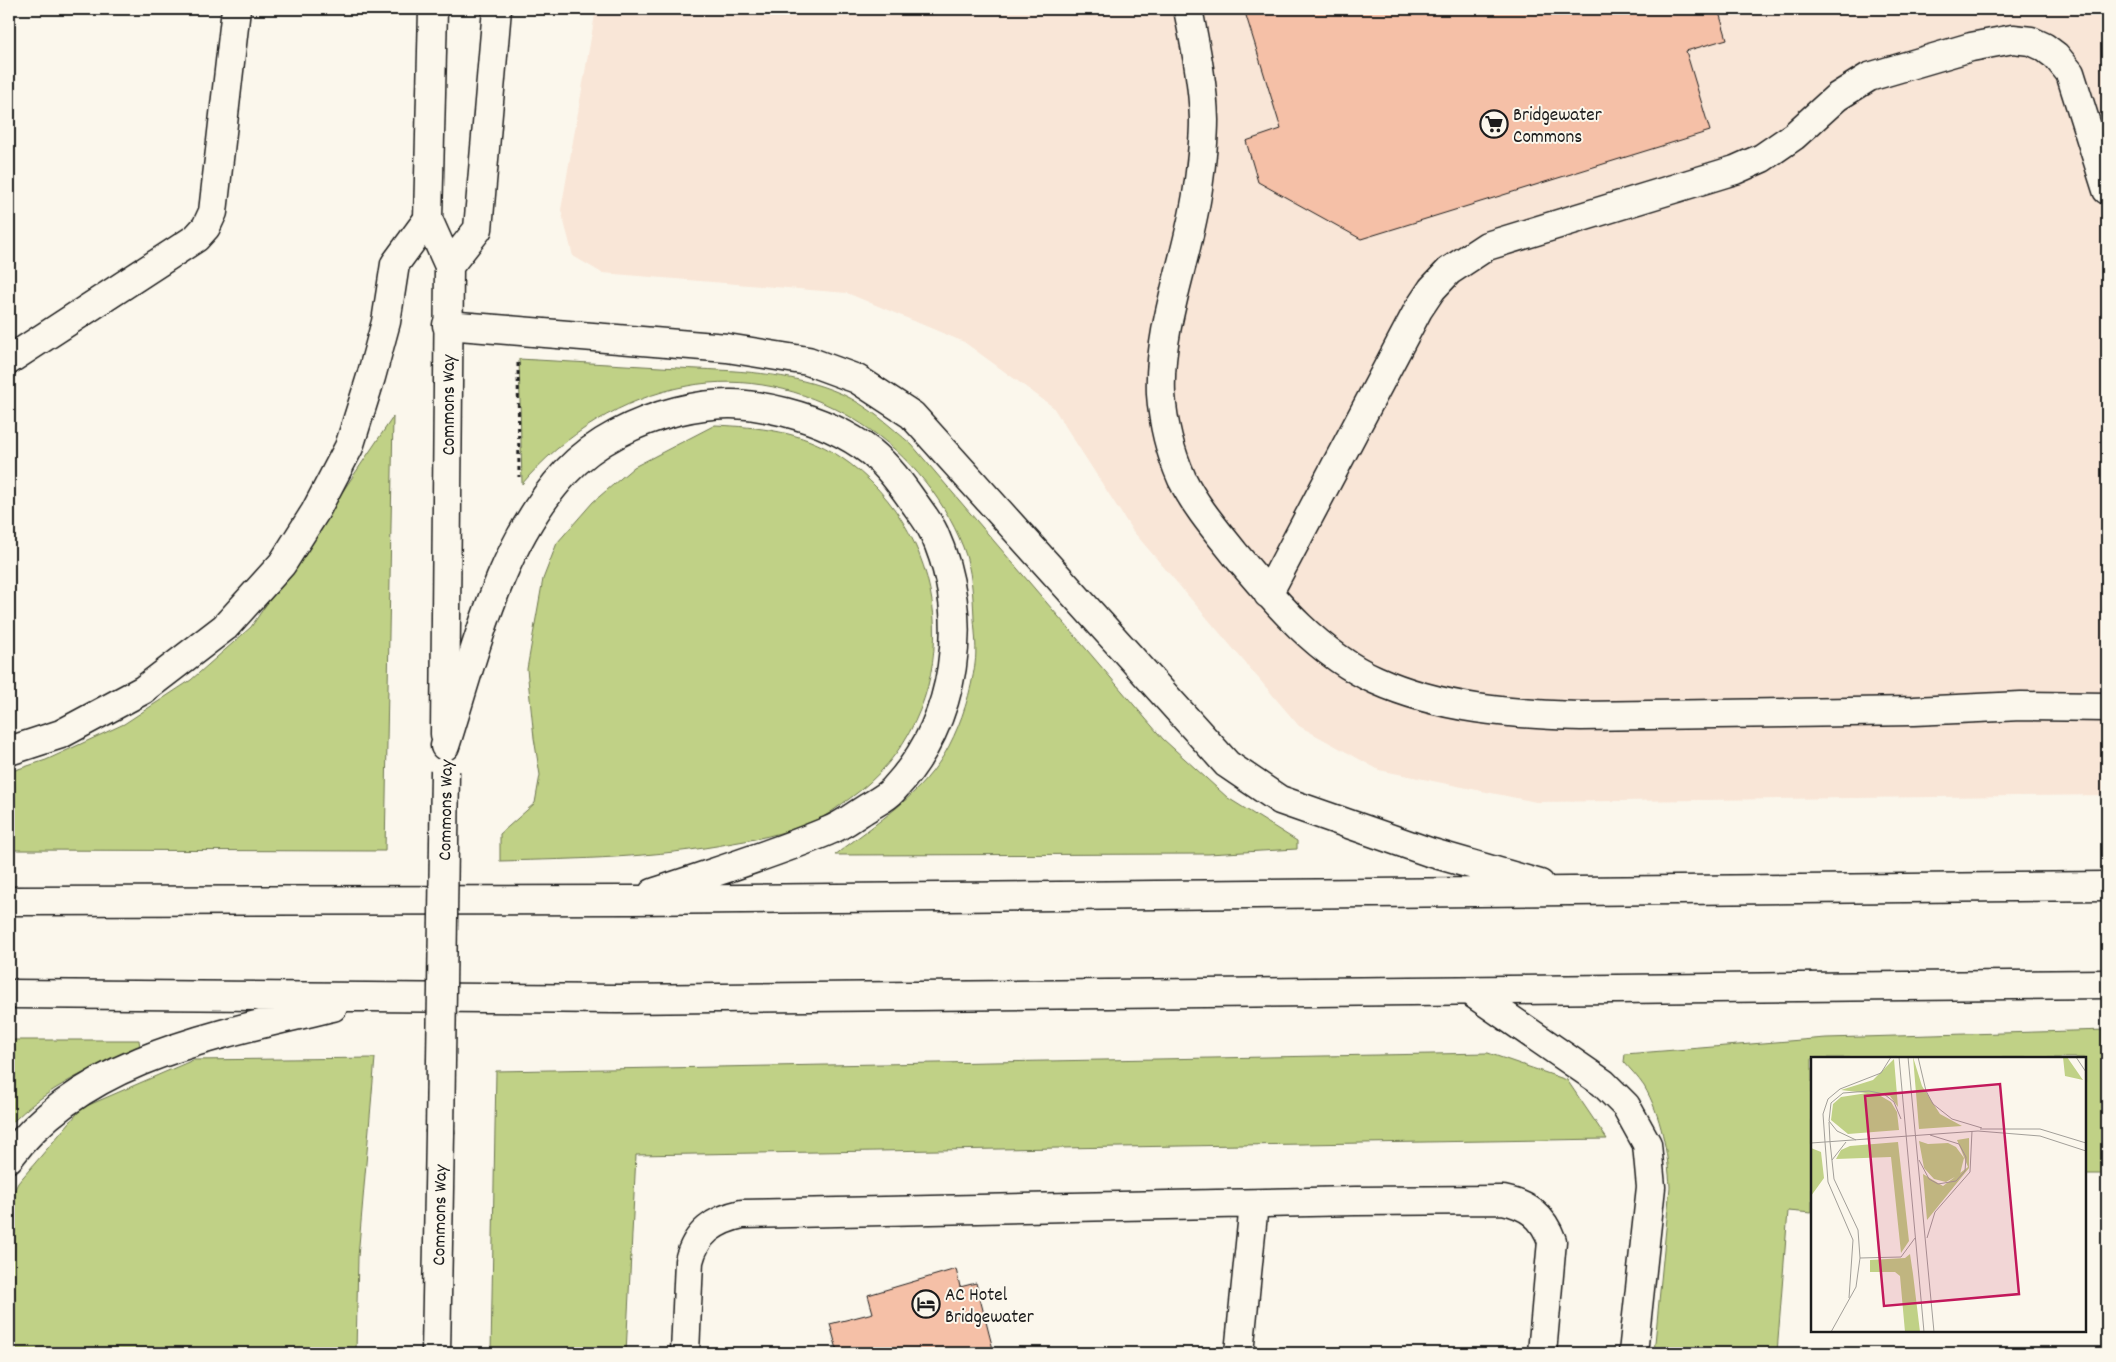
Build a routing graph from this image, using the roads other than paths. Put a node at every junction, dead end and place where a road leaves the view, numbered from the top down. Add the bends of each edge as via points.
1 (236, 9) edge
2 (433, 9) edge
3 (497, 9) edge
4 (1188, 9) edge
5 (2107, 190) edge
6 (428, 219) junction
7 (449, 266) junction
8 (447, 325) junction
9 (9, 360) edge
10 (1268, 594) junction
11 (2107, 707) edge
12 (9, 751) edge
13 (445, 758) junction
14 (2107, 886) edge
15 (1570, 892) junction
16 (632, 900) junction
17 (9, 901) edge
18 (2107, 984) edge
19 (1471, 992) junction
20 (9, 994) edge
21 (373, 998) junction
22 (9, 1158) edge
23 (1254, 1204) junction
24 (436, 1353) edge
25 (685, 1353) edge
26 (1239, 1353) edge
27 (1542, 1353) edge
28 (1633, 1353) edge

1 - 9 main road via 213,212 206,227 196,238
2 - 6 main road, Commons Way
3 - 7 main road via 478,229
4 - 10 main road via 1204,120 1198,189 1165,339 1161,393 1166,432 1182,479 1206,518
5 - 10 main road via 2070,73 2044,47 2031,41 2013,39 1971,47 1869,77 1837,97 1794,136 1762,158 1735,170 1487,246 1449,271 1418,310
6 - 7 main road, Commons Way
6 - 12 main road via 395,264 386,322 348,448 315,512 282,564 225,627 143,690 61,734
7 - 8 main road, Commons Way
8 - 13 main road, Commons Way
8 - 15 main road via 727,348 808,361 857,378 912,415 1227,764 1280,800 1429,852
10 - 11 main road via 1342,660 1375,679 1444,703 1478,709 1581,716
13 - 16 main road via 493,599 517,544 567,471 598,446 632,425 664,414 697,406 752,404 811,419 840,432 872,453 898,480 933,531 947,569 955,607 954,663 943,710 918,761 890,793 831,830
13 - 24 main road, Commons Way, bridge
14 - 15 main road
15 - 16 main road
16 - 17 main road
18 - 19 main road
19 - 21 main road
19 - 28 main road via 1603,1083 1626,1106 1647,1144 1651,1187
20 - 21 main road
21 - 22 main road via 176,1048 92,1084 26,1135
23 - 25 main road via 742,1214 723,1218 707,1228 692,1250
23 - 26 main road
23 - 27 main road via 1502,1200 1525,1206 1539,1216 1552,1241

